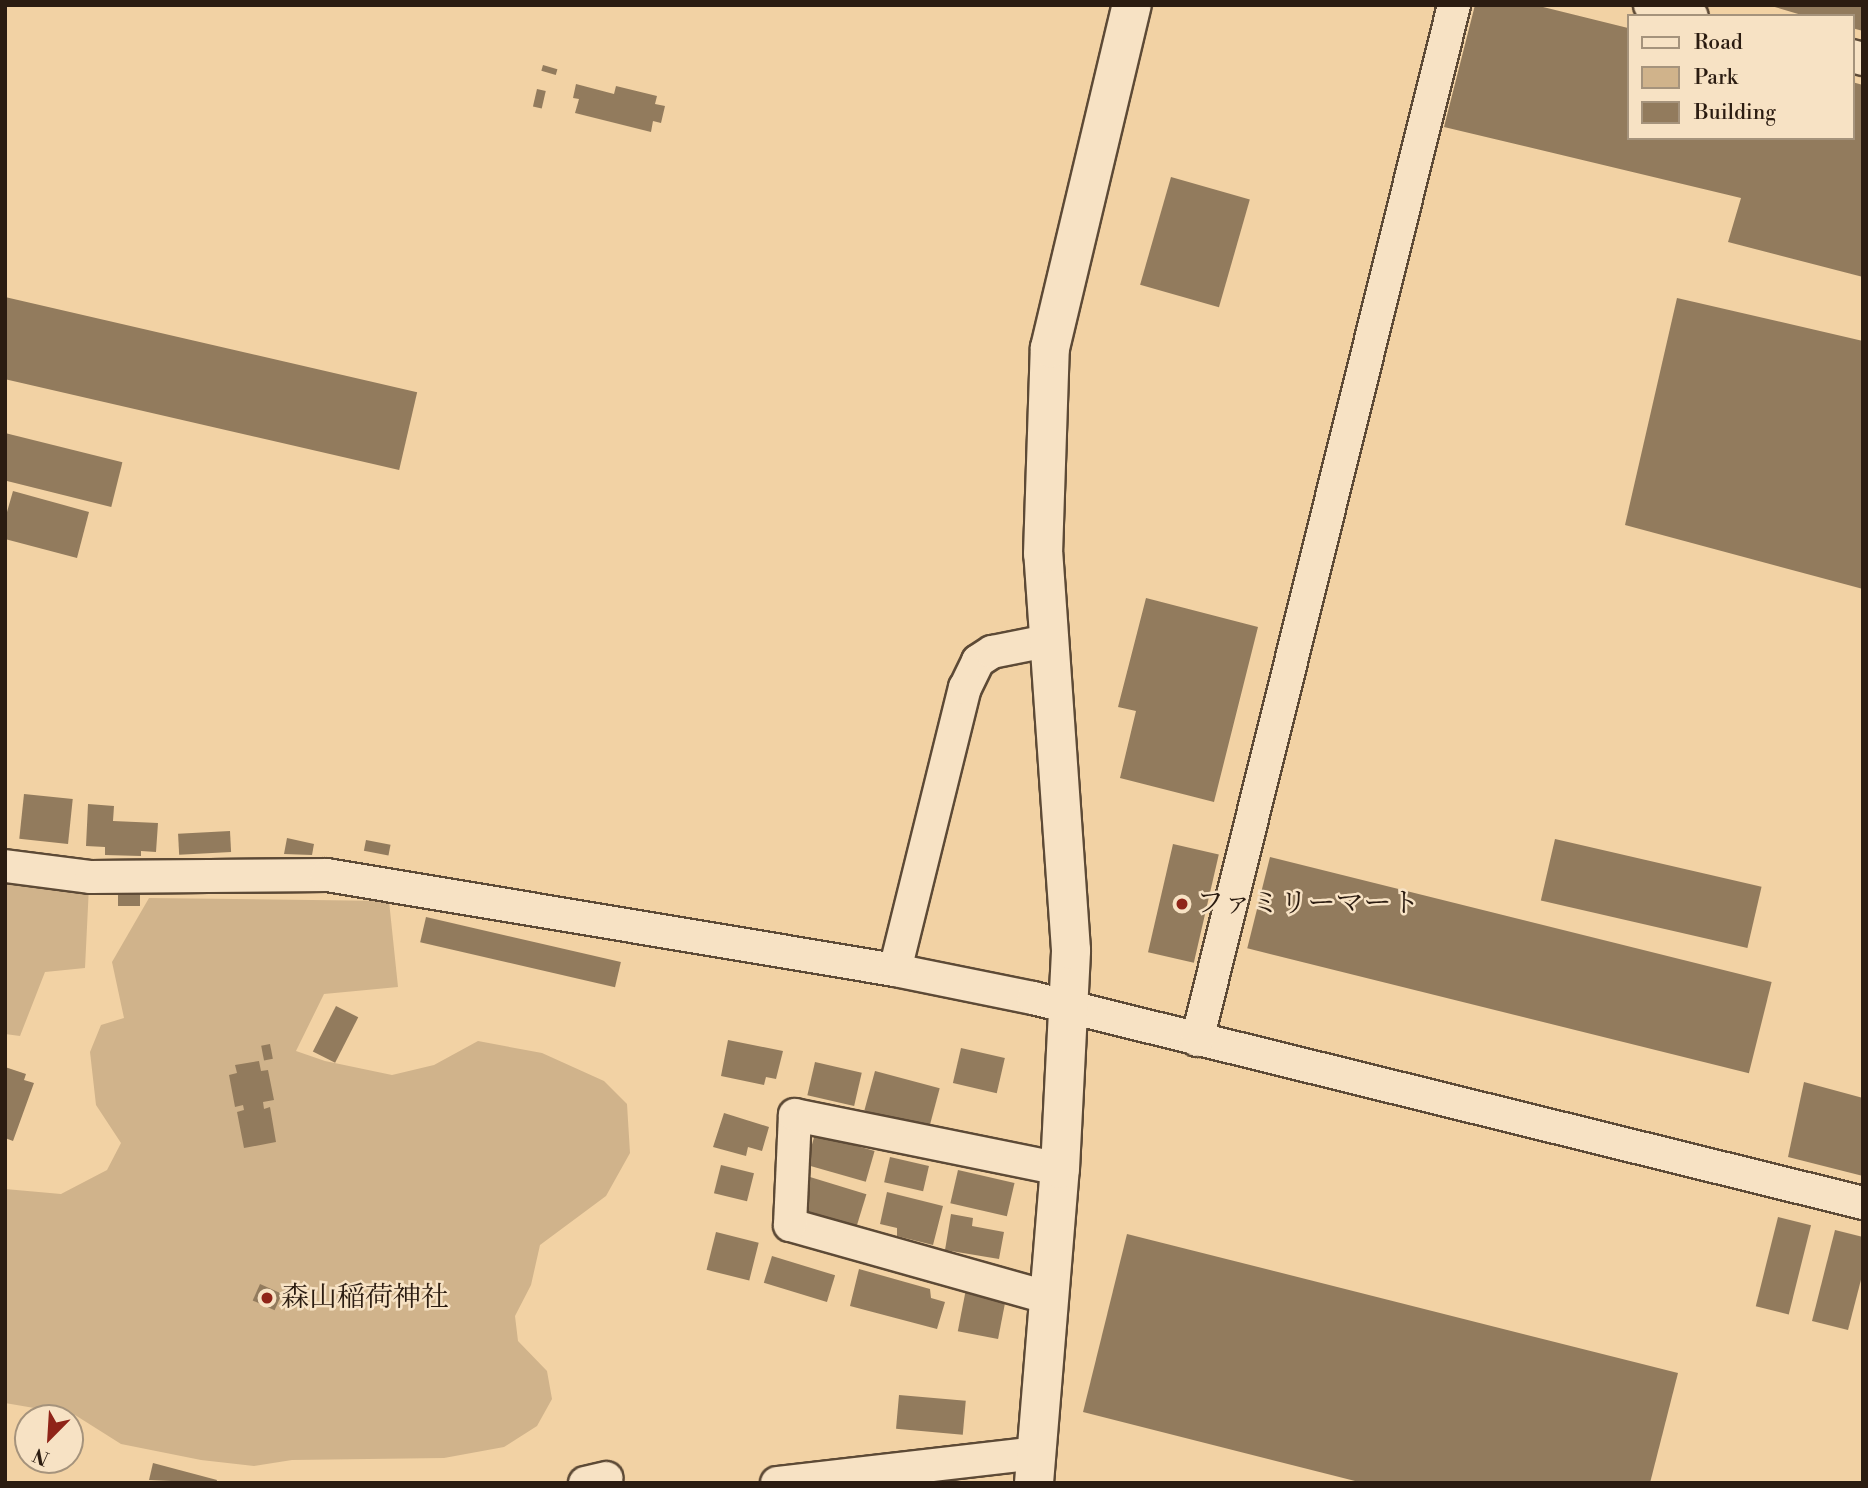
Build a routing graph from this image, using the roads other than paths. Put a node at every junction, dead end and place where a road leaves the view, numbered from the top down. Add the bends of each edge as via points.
1 (1132, 5) edge
2 (1454, 5) edge
3 (1650, 5) edge
4 (1684, 14) edge
5 (1048, 641) junction
6 (5, 866) edge
7 (895, 970) junction
8 (1066, 1008) junction
9 (1197, 1040) junction
10 (1060, 1169) junction
11 (1863, 1203) edge
12 (1050, 1298) junction
13 (1035, 1468) edge
14 (777, 1483) edge

1 - 5 street via 1050,348 1043,554
2 - 9 street
3 - 4 street
5 - 7 street via 992,652 978,661 965,688
5 - 8 street via 1071,950
6 - 7 street via 91,877 327,875
7 - 8 street
8 - 9 street
8 - 10 street
9 - 11 street
10 - 12 street
10 - 12 street via 795,1115 790,1225
12 - 13 street
13 - 14 street

